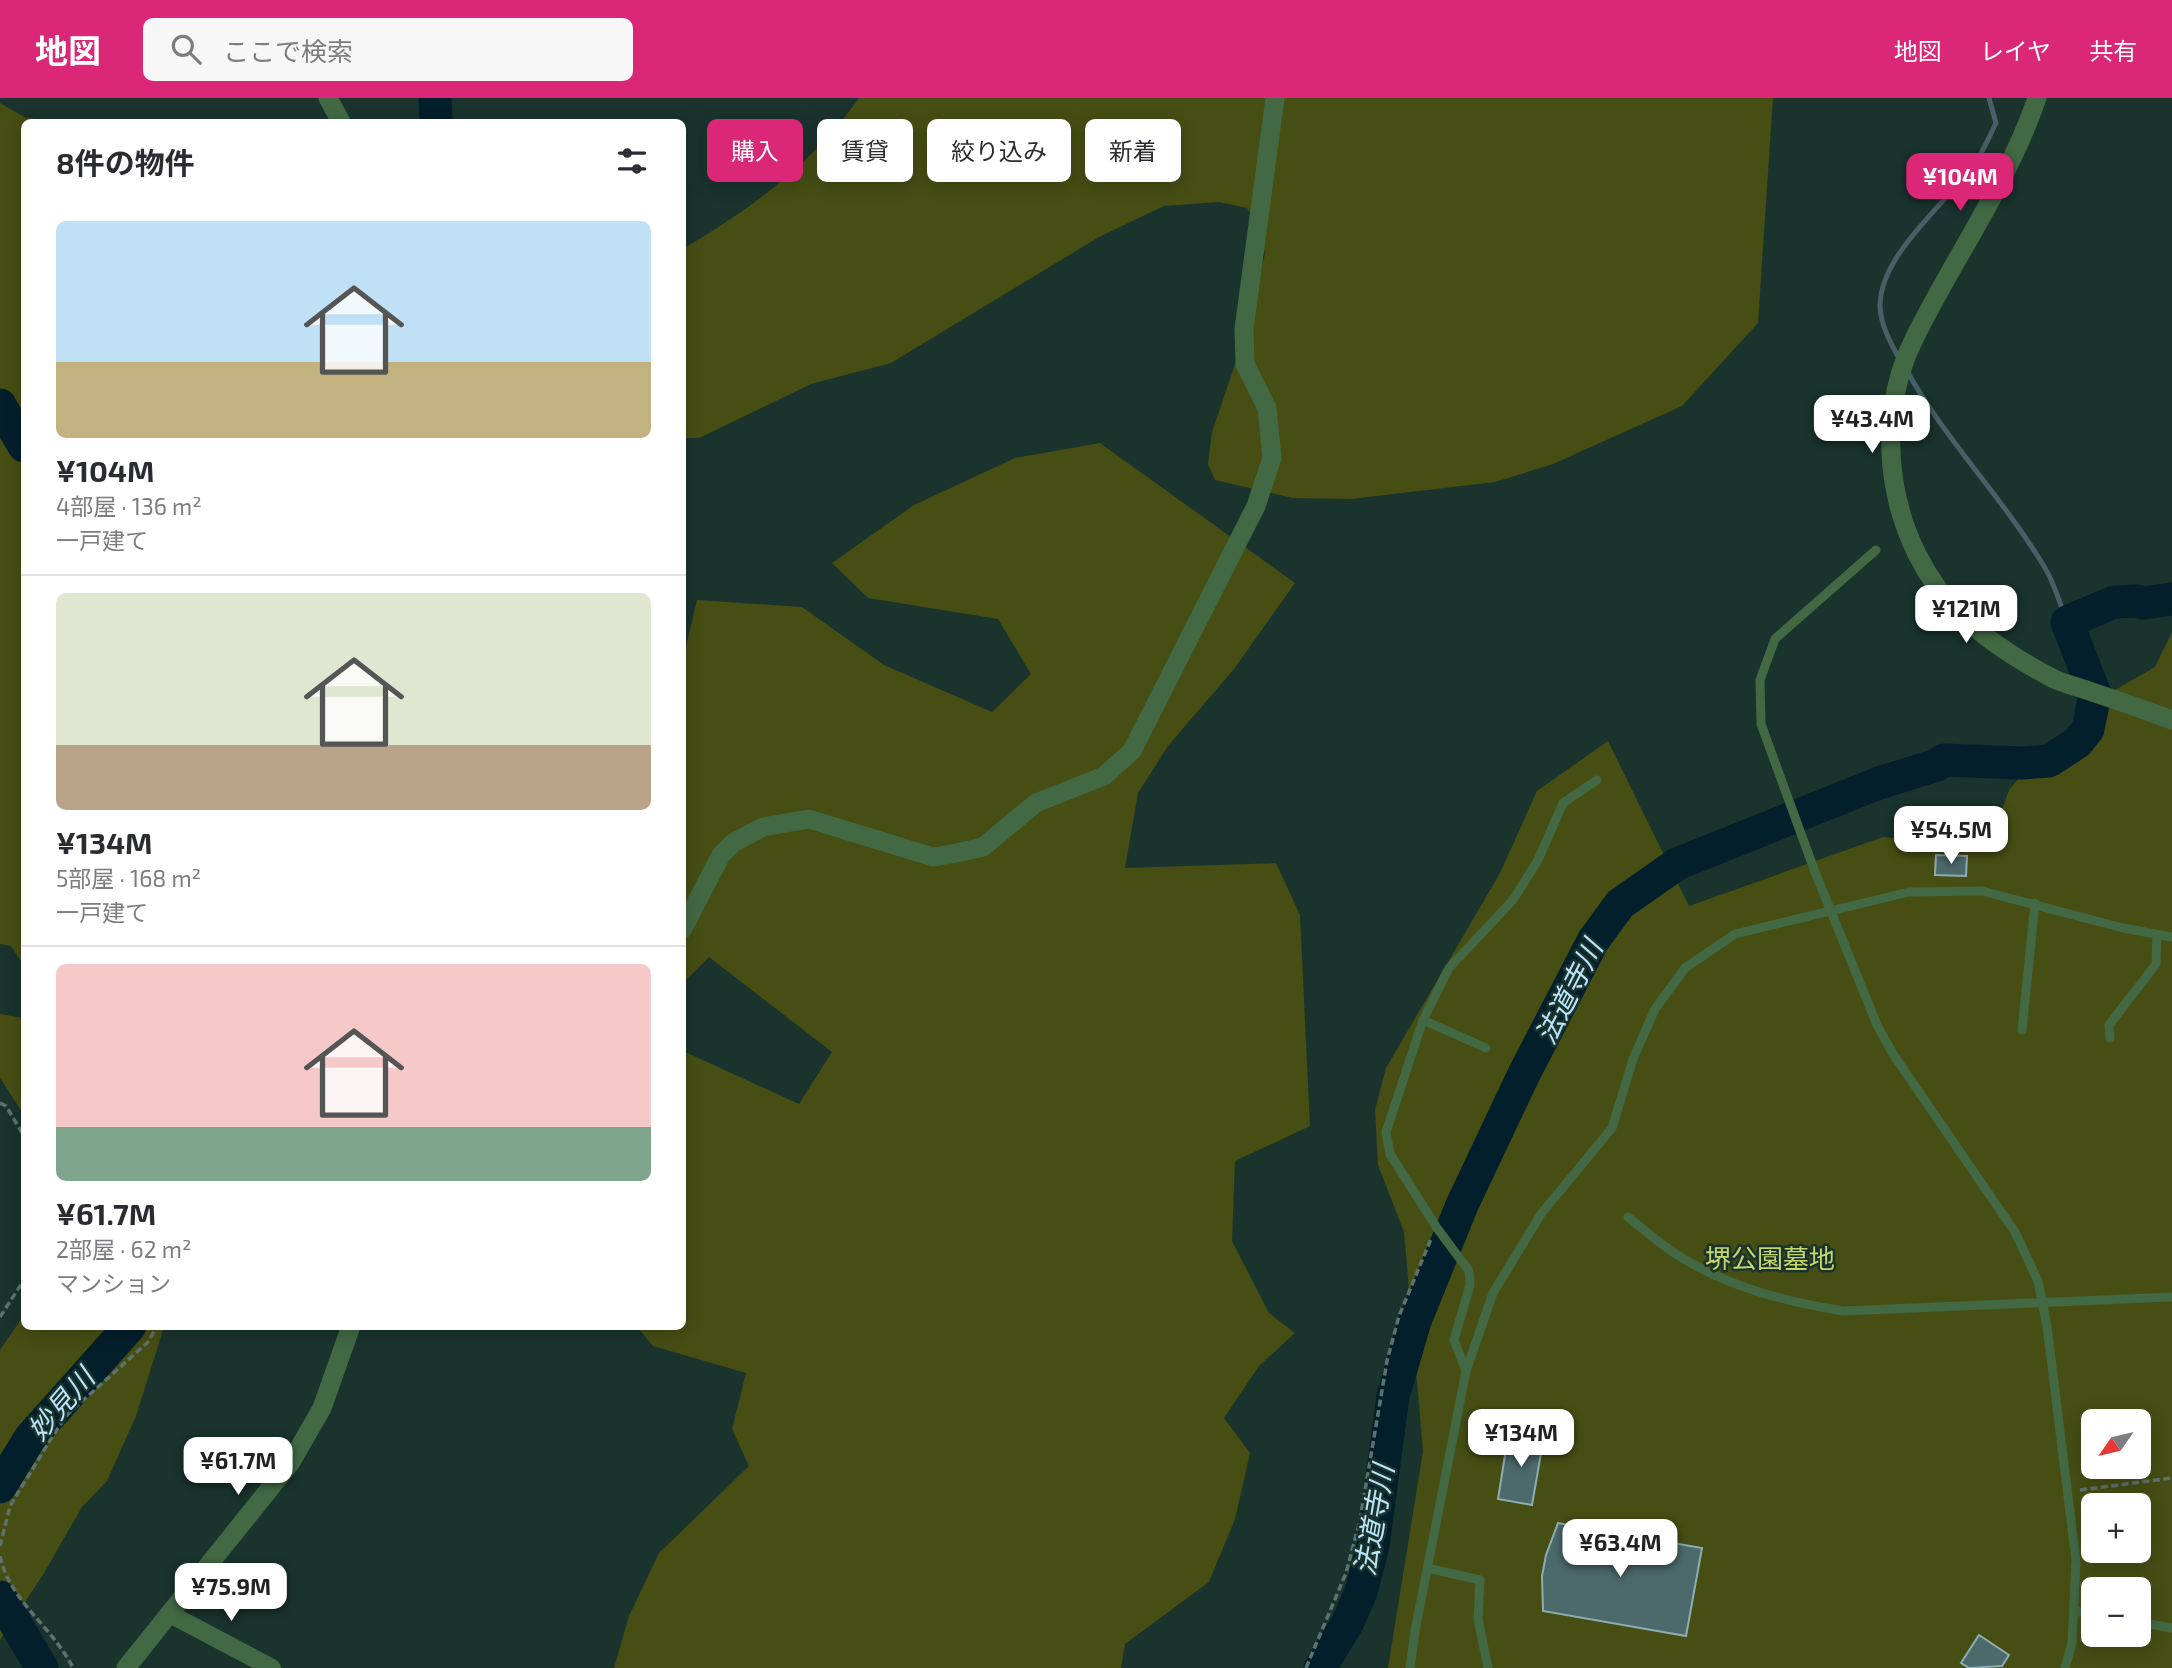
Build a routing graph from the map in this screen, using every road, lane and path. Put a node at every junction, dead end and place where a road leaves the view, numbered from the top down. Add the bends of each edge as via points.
1 (328, 98) edge
2 (1275, 98) edge
3 (2037, 98) edge
4 (339, 119) edge
5 (1876, 550) dead end
6 (2172, 720) edge
7 (1597, 780) dead end
8 (2035, 903) junction
9 (1830, 911) junction
10 (686, 922) edge
11 (2157, 934) junction
12 (2172, 937) edge
13 (1423, 1020) junction
14 (2022, 1030) dead end
15 (2110, 1038) dead end
16 (1486, 1048) dead end
17 (0, 1103) edge
18 (21, 1131) edge
19 (1628, 1217) dead end
20 (1436, 1227) junction
21 (21, 1285) edge
22 (2172, 1297) edge
23 (2042, 1304) junction
24 (0, 1317) edge
25 (155, 1330) edge
26 (350, 1330) edge
27 (1466, 1371) junction
28 (2172, 1478) edge
29 (2066, 1492) junction
30 (0, 1546) edge
31 (0, 1556) edge
32 (1427, 1568) junction
33 (2074, 1611) junction
34 (2081, 1612) edge
35 (170, 1614) junction
36 (2151, 1624) edge
37 (2172, 1628) edge
38 (74, 1668) edge
39 (126, 1668) edge
40 (272, 1668) edge
41 (1306, 1668) edge
42 (1410, 1668) edge
43 (1488, 1668) edge
44 (2065, 1668) edge

1 - 4 street
2 - 10 street via 1244,329 1245,364 1267,408 1272,458 1256,506 1132,751 1104,776 1036,803 983,846 957,853 933,857 809,820 763,827 733,842 721,855
3 - 6 street via 2024,137 1913,341 1898,382 1891,424 1893,485 1904,525 1928,575 1960,614 2011,654 2055,679
5 - 9 lane via 1775,639 1760,680 1761,724
7 - 13 lane via 1563,803 1538,860 1513,900 1449,968
8 - 9 lane via 1982,891 1909,892
8 - 11 lane
8 - 14 lane
9 - 23 lane via 1882,1035 2015,1232 2038,1281
9 - 27 lane via 1735,934 1685,968 1656,1009 1633,1059 1612,1128 1541,1214 1493,1293
11 - 12 lane
11 - 15 lane via 2156,964 2109,1025
13 - 16 lane
13 - 20 lane via 1386,1132 1390,1154
17 - 18 path
19 - 23 lane via 1683,1259 1740,1286 1807,1305 1843,1311
20 - 27 lane via 1469,1271 1471,1285 1454,1340
20 - 41 path via 1399,1316 1387,1361 1360,1520 1346,1573
21 - 24 path
22 - 23 lane
23 - 29 lane
25 - 30 path via 148,1342 68,1415 54,1434 10,1506
26 - 35 street via 322,1408 291,1462
27 - 32 lane
28 - 29 path
29 - 33 lane via 2076,1561
31 - 38 path via 16,1594 51,1632
32 - 42 lane
32 - 43 lane via 1480,1580 1478,1619
33 - 34 lane
33 - 44 lane
35 - 39 street
35 - 40 street
36 - 37 lane

